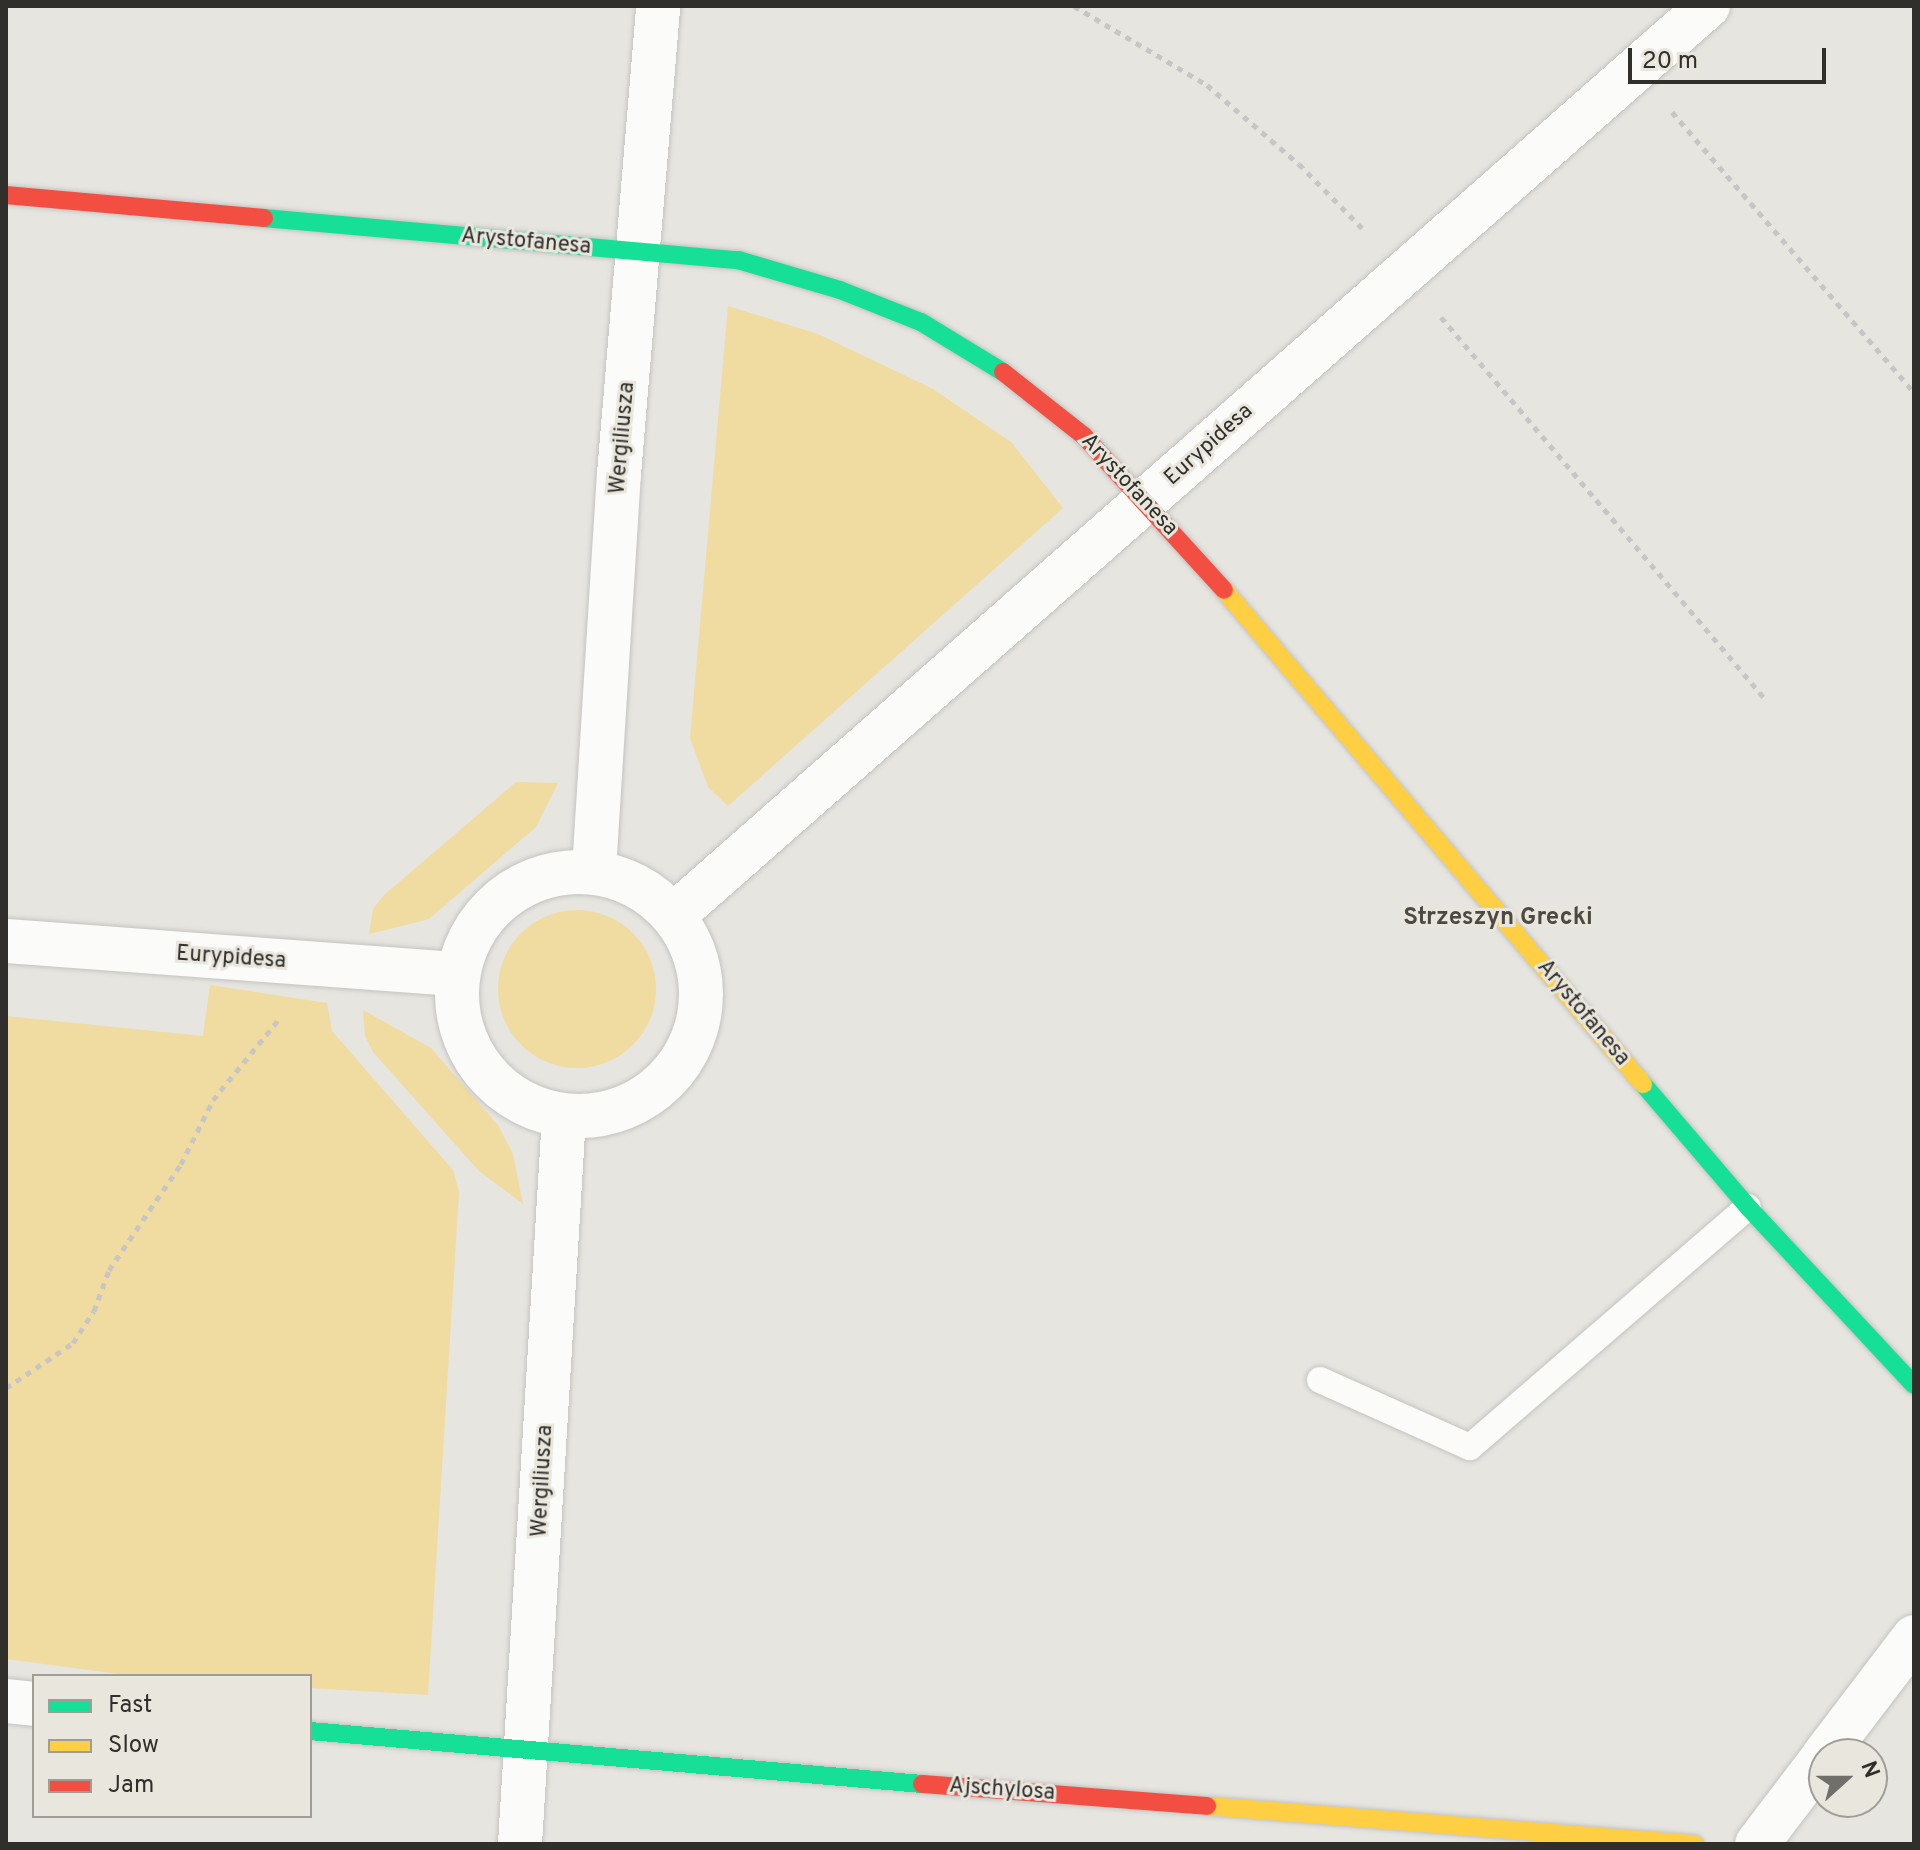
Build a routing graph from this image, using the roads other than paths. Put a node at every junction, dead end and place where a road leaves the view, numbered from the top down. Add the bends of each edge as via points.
1 (658, 6) edge
2 (1708, 6) edge
3 (6, 195) edge
4 (639, 252) junction
5 (1147, 500) junction
6 (594, 870) junction
7 (674, 915) junction
8 (6, 941) edge
9 (457, 974) junction
10 (564, 1117) junction
11 (1748, 1207) junction
12 (1320, 1380) dead end
13 (1914, 1385) edge
14 (1914, 1637) edge
15 (6, 1701) edge
16 (32, 1704) edge
17 (312, 1731) edge
18 (1838, 1738) edge
19 (527, 1753) junction
20 (1808, 1777) edge
21 (520, 1844) edge
22 (1695, 1844) edge
23 (1757, 1844) edge

1 - 4 street, Wergiliusza
2 - 5 street, Eurypidesa
3 - 4 street, Arystofanesa
4 - 5 street, Arystofanesa via 738,260 840,290 921,322 992,363 1084,436
4 - 6 street, Wergiliusza
5 - 7 street, Eurypidesa
5 - 11 street, Arystofanesa
6 - 7 street via 630,881
6 - 9 street via 554,873 508,892 475,928
7 - 10 street via 697,959 702,1006 687,1053 656,1090 614,1113
8 - 9 street, Eurypidesa
9 - 10 street via 458,1024 480,1068 518,1101
10 - 19 street, Wergiliusza
11 - 12 lane via 1470,1447
11 - 13 street, Arystofanesa
14 - 18 street
15 - 16 street
17 - 19 street, Ajschylosa
19 - 21 street, Wergiliusza
19 - 22 street, Ajschylosa
20 - 23 street

